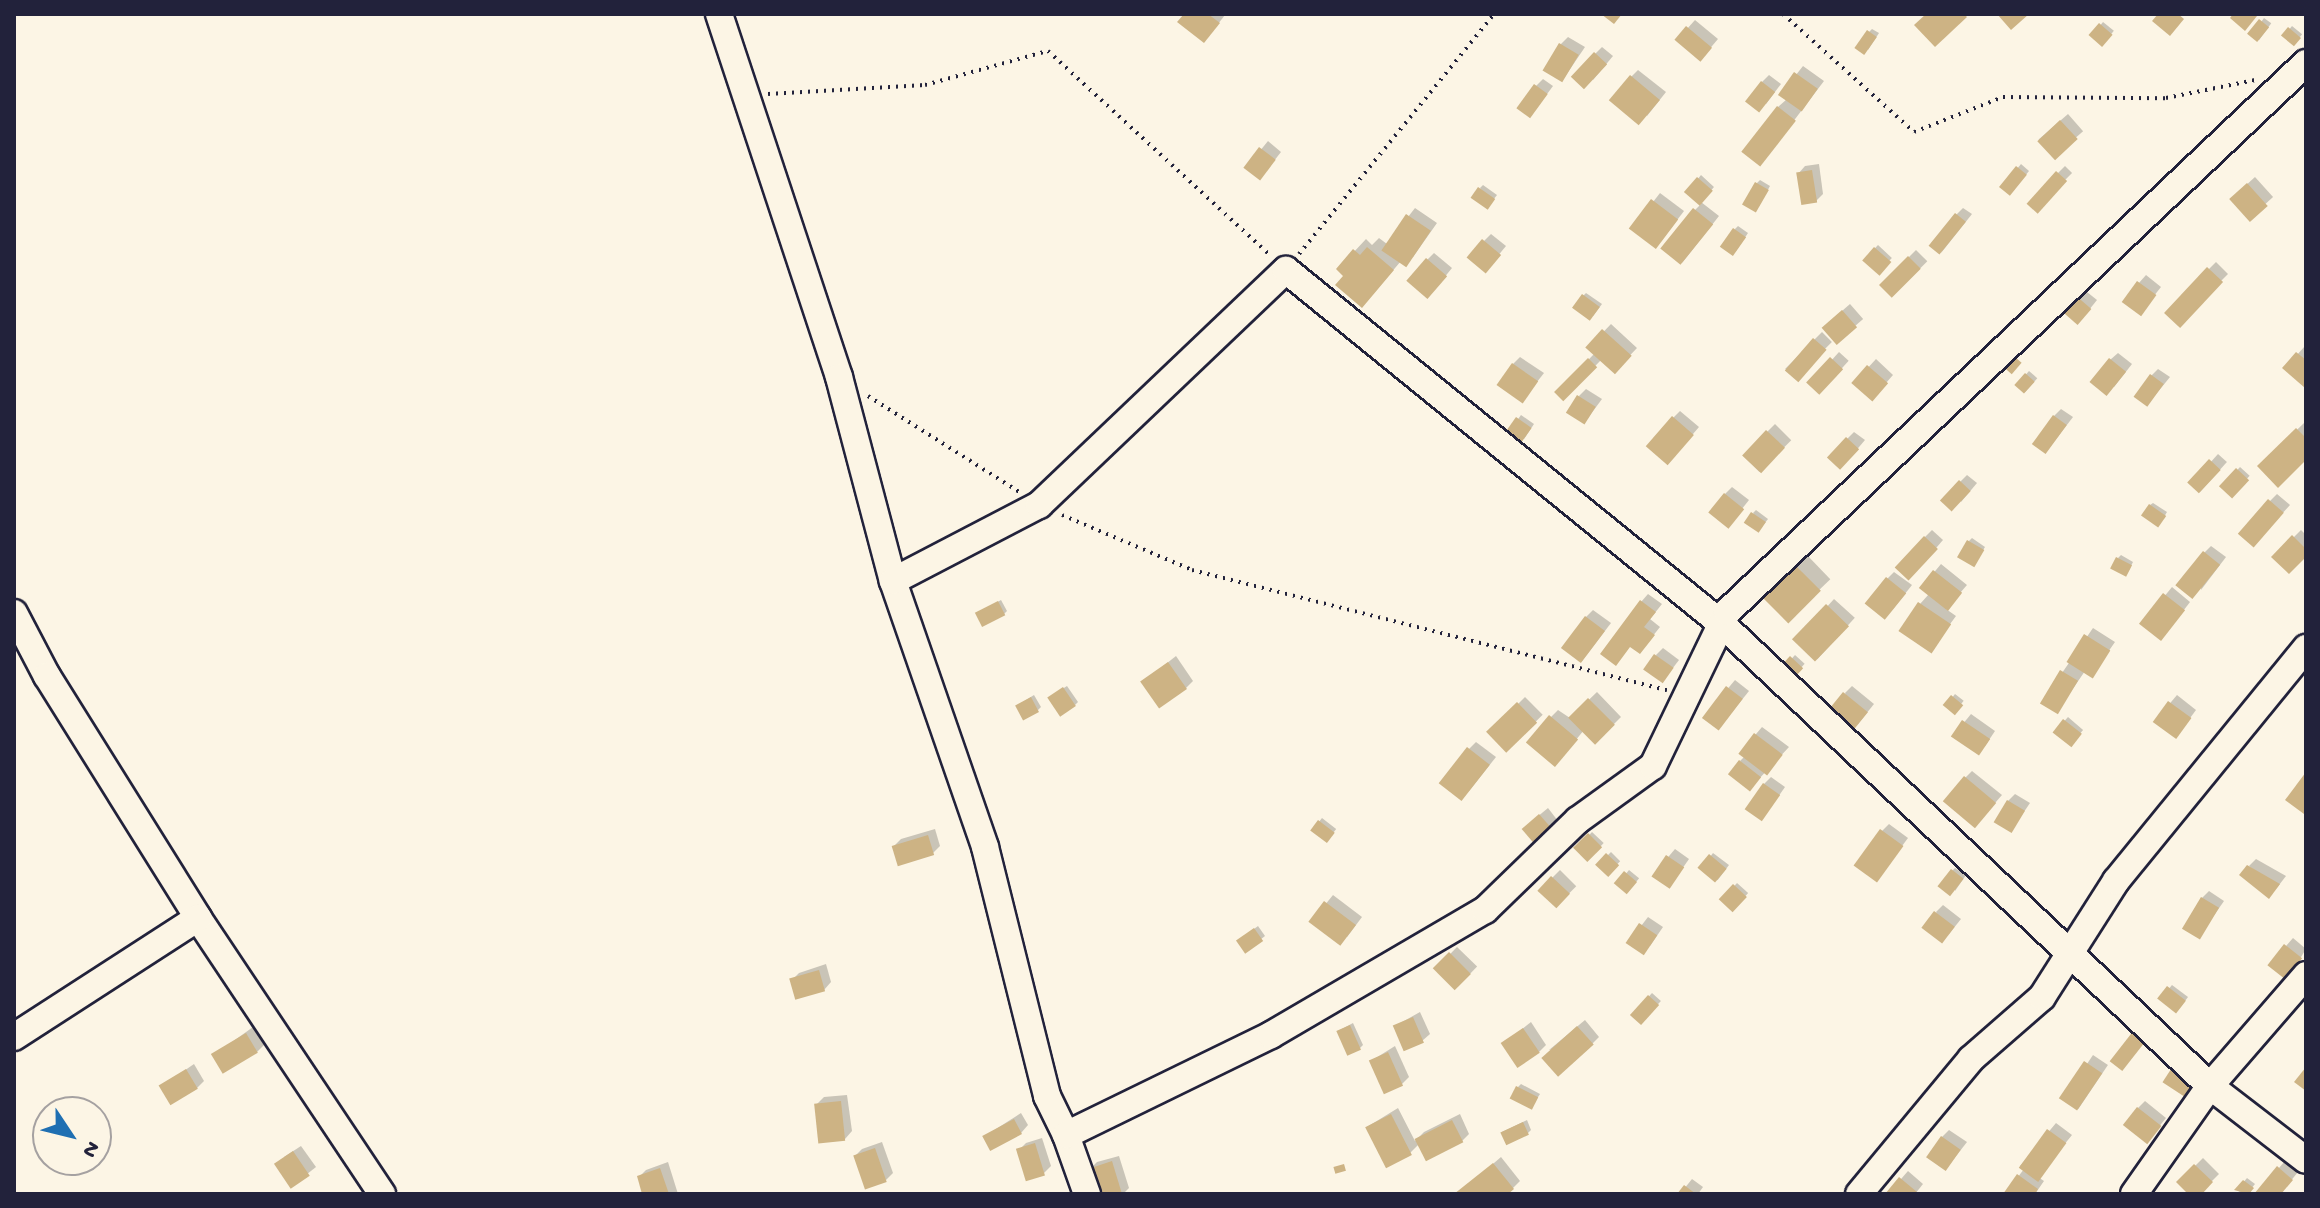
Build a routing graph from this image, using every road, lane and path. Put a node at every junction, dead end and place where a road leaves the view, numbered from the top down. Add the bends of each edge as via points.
1 (719, 14) edge
2 (1494, 14) edge
3 (1783, 14) edge
4 (2303, 67) edge
5 (745, 95) junction
6 (1286, 270) junction
7 (839, 377) junction
8 (1039, 505) junction
9 (893, 581) junction
10 (14, 613) edge
11 (1723, 625) junction
12 (2306, 648) edge
13 (1689, 696) junction
14 (198, 918) junction
15 (2070, 953) junction
16 (2306, 975) edge
17 (14, 1037) edge
18 (2210, 1086) junction
19 (1066, 1135) junction
20 (2306, 1160) edge
21 (382, 1194) edge
22 (1087, 1194) edge
23 (1859, 1194) edge
24 (2134, 1194) edge

1 - 5 street
2 - 6 path
3 - 4 path via 1914,132 2003,97 2166,98
4 - 11 street via 1727,612
5 - 6 path via 925,85 1048,51
5 - 7 street
6 - 8 street
6 - 11 street
7 - 8 path
7 - 9 street
8 - 9 street
8 - 13 path via 1192,570
9 - 19 street via 985,847 1047,1096
10 - 14 street via 47,676
11 - 13 street
11 - 15 street
12 - 15 street via 2116,881
13 - 19 street via 1653,766 1578,820 1485,910 1271,1035
14 - 17 street
14 - 21 street
15 - 18 street
15 - 23 street via 2042,997 1971,1059
16 - 18 street
18 - 20 street
18 - 24 street
19 - 22 street

